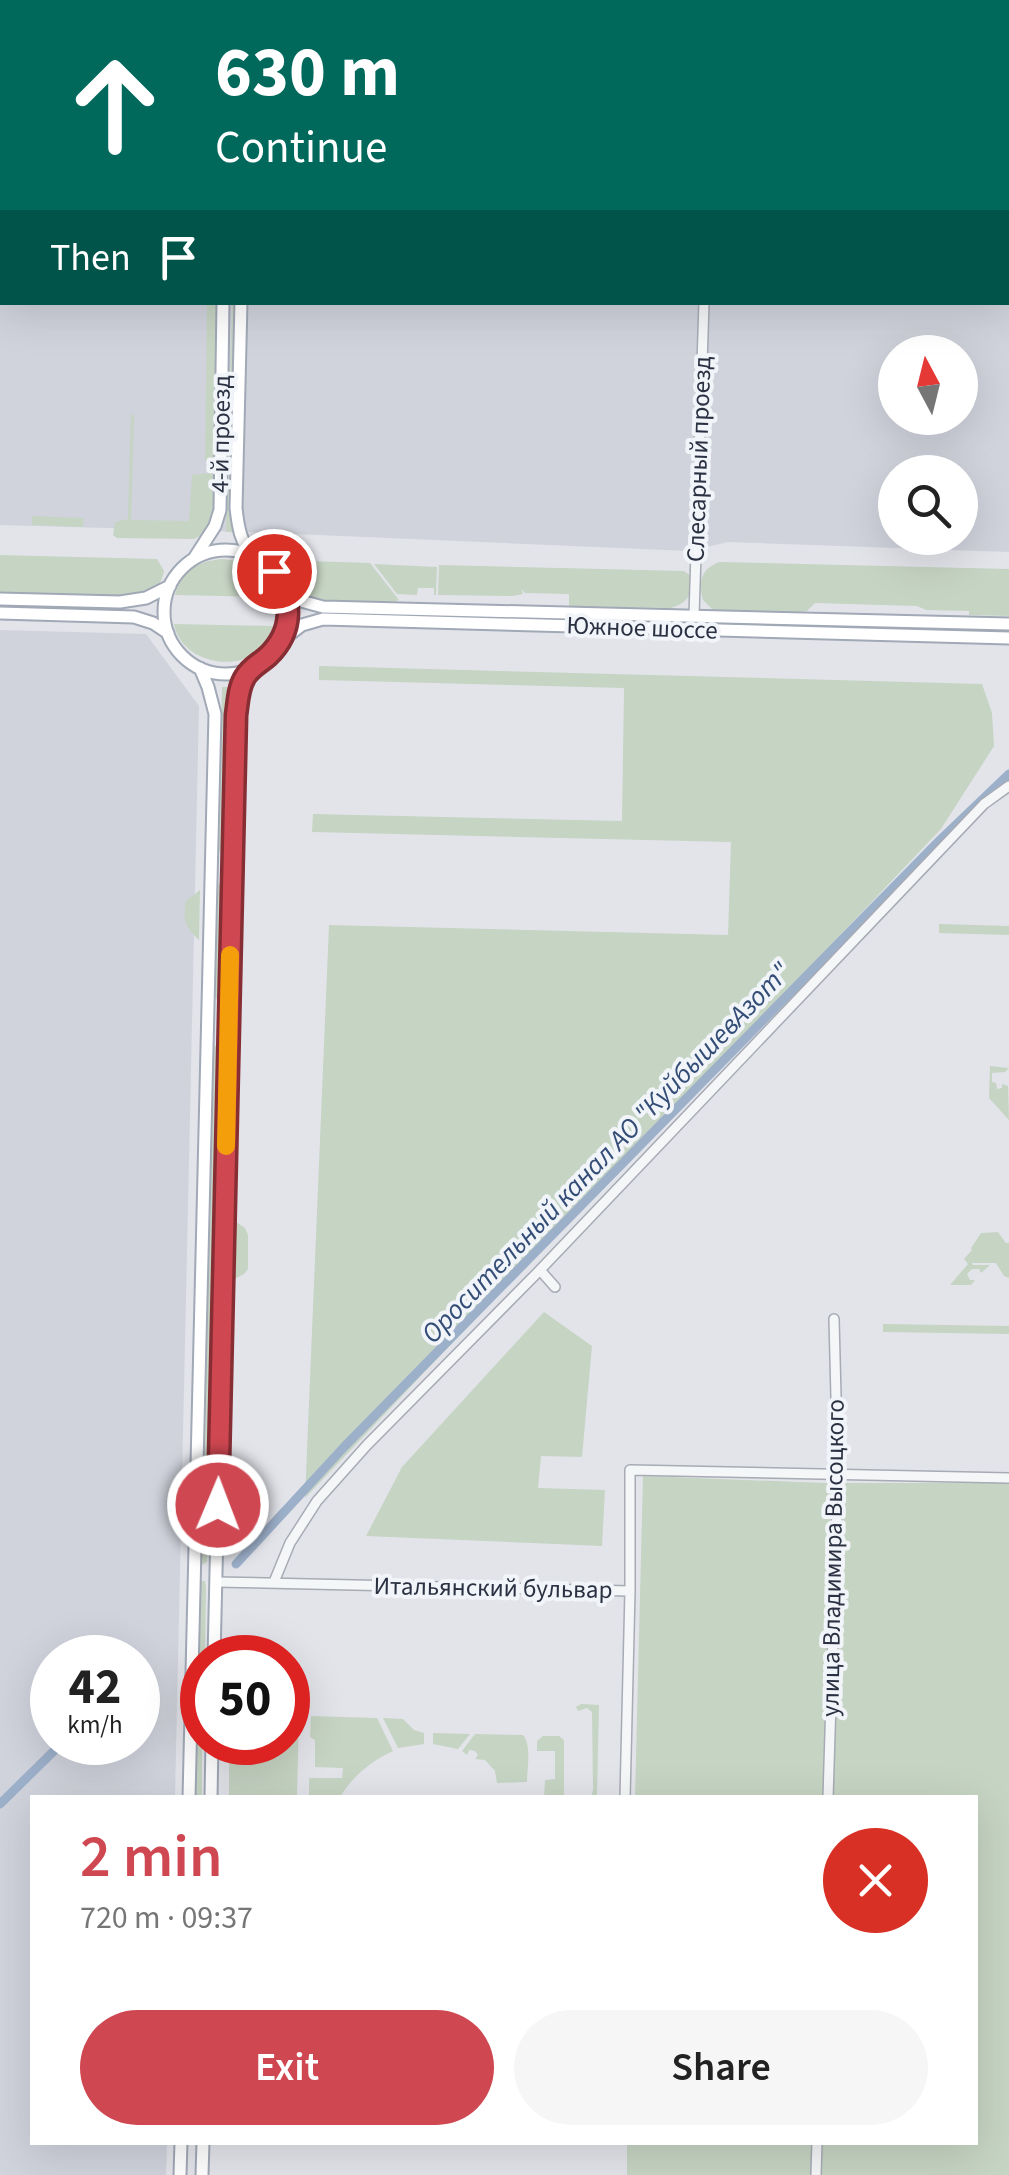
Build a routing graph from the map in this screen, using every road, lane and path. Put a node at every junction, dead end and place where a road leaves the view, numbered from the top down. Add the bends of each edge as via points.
1 (223, 305) edge
2 (241, 305) edge
3 (704, 305) edge
4 (194, 558) junction
5 (257, 559) junction
6 (282, 584) junction
7 (170, 586) junction
8 (0, 600) edge
9 (0, 613) edge
10 (694, 616) junction
11 (1009, 624) edge
12 (168, 633) junction
13 (1009, 638) edge
14 (281, 641) junction
15 (200, 668) junction
16 (250, 670) junction
17 (1009, 786) edge
18 (211, 871) junction
19 (232, 872) junction
20 (208, 1020) junction
21 (229, 1020) junction
22 (540, 1270) junction
23 (555, 1287) dead end
24 (834, 1319) dead end
25 (838, 1475) junction
26 (1009, 1478) edge
27 (194, 1570) junction
28 (216, 1577) junction
29 (274, 1582) junction
30 (630, 1591) junction
31 (215, 1635) edge
32 (212, 1765) edge
33 (189, 1795) edge
34 (211, 1795) edge
35 (625, 1795) edge
36 (828, 1795) edge
37 (181, 2145) edge
38 (203, 2145) edge
39 (817, 2145) edge
40 (180, 2175) edge
41 (202, 2175) edge
42 (816, 2175) edge

1 - 4 main road, 4-й проезд via 220,510
2 - 5 main road, 4-й проезд via 236,508 240,534
3 - 10 street, Слесарный проезд
4 - 5 main road via 229,550
4 - 7 main road
5 - 6 main road
6 - 10 main road, Южное шоссе via 324,607
6 - 14 main road via 289,612
7 - 8 main road via 120,602
7 - 12 main road
9 - 12 main road via 134,616
10 - 11 main road, Южное шоссе
12 - 15 main road
13 - 14 main road, Южное шоссе via 324,620 302,625
14 - 16 main road
15 - 16 main road via 224,674
15 - 18 main road via 215,714
16 - 19 main road via 236,715
17 - 22 street via 984,804
18 - 19 main road
18 - 20 main road
19 - 21 main road
20 - 21 main road
20 - 27 main road
21 - 28 main road
22 - 23 street
22 - 29 street via 317,1500
24 - 25 street, улица Владимира Высоцкого
25 - 26 street, Итальянский бульвар
25 - 30 street, Итальянский бульвар via 630,1470
25 - 36 street, улица Владимира Высоцкого
27 - 28 main road
27 - 33 main road
28 - 29 street, Итальянский бульвар
28 - 31 main road
29 - 30 street, Итальянский бульвар
30 - 35 street
32 - 34 main road
37 - 40 main road
38 - 41 main road
39 - 42 street

